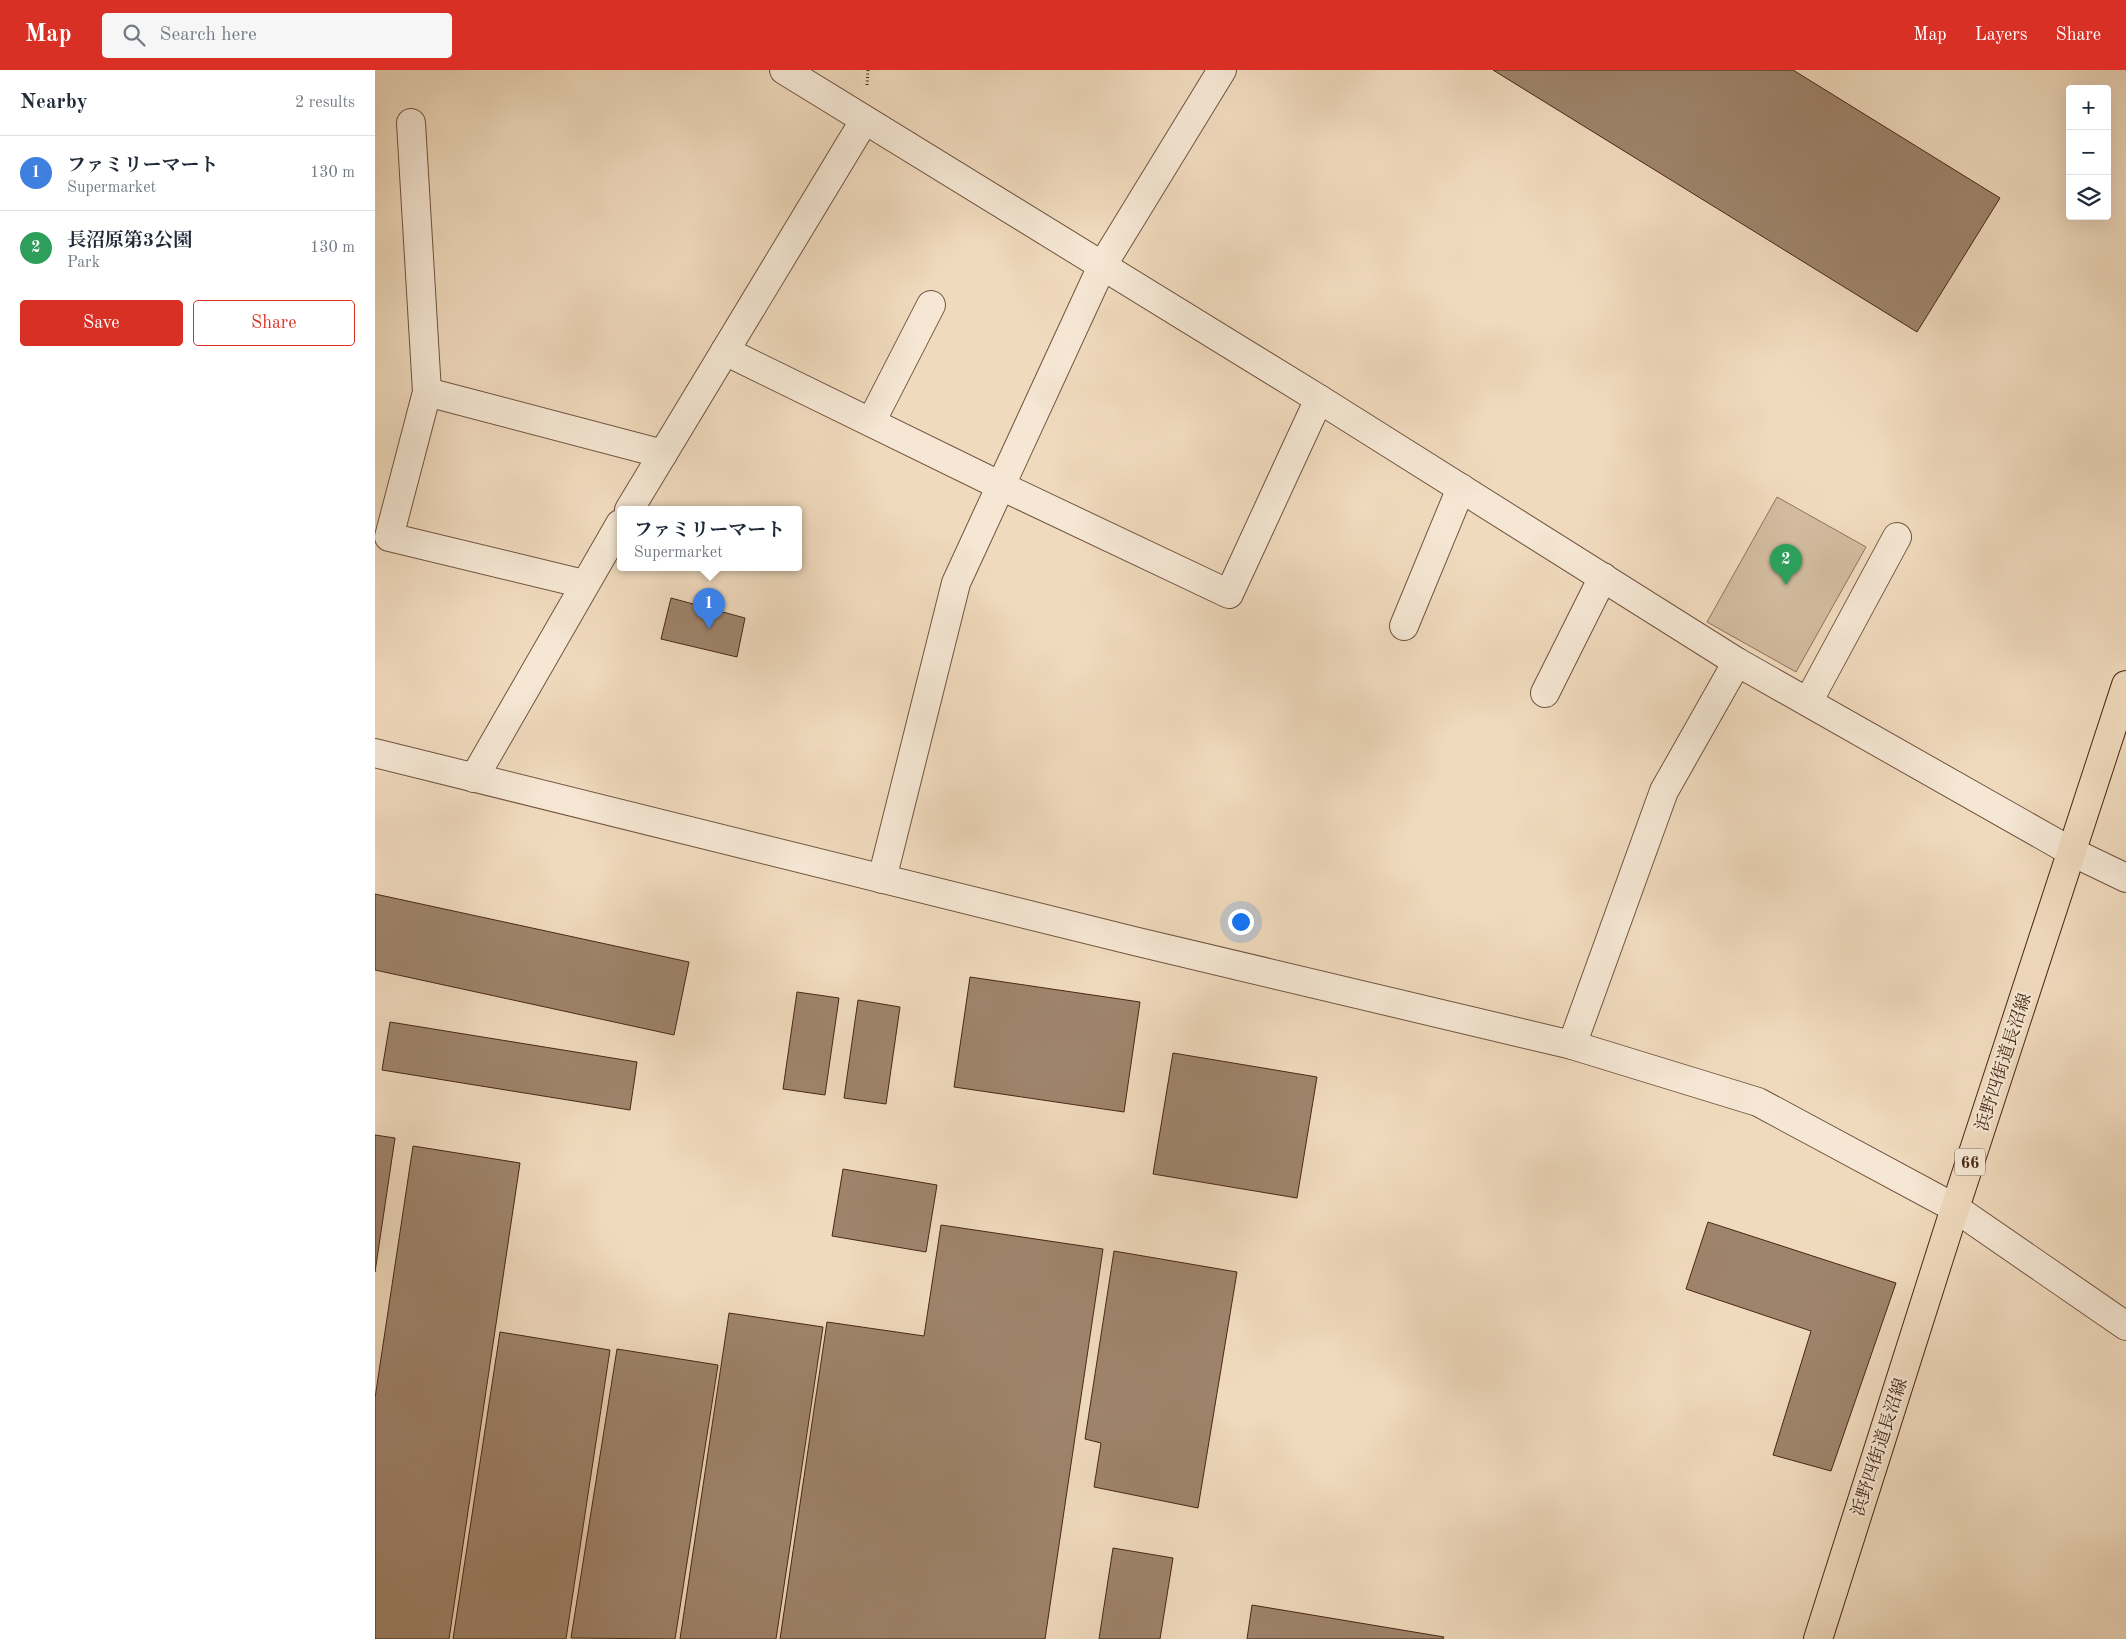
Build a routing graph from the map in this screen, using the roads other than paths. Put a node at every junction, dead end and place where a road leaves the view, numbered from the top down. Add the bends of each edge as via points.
1 (784, 70) edge
2 (1222, 70) edge
3 (864, 120) junction
4 (411, 123) dead end
5 (1102, 266) junction
6 (931, 305) dead end
7 (725, 351) junction
8 (427, 392) junction
9 (1319, 399) junction
10 (871, 422) junction
11 (663, 454) junction
12 (1001, 486) junction
13 (1461, 488) junction
14 (631, 506) edge
15 (617, 529) edge
16 (1897, 537) dead end
17 (1603, 577) junction
18 (584, 584) junction
19 (1404, 626) dead end
20 (1737, 662) junction
21 (2126, 685) edge
22 (1545, 693) dead end
23 (1808, 702) junction
24 (375, 754) edge
25 (474, 778) junction
26 (2072, 852) junction
27 (2126, 878) edge
28 (882, 879) junction
29 (1572, 1045) junction
30 (1955, 1208) junction
31 (2126, 1326) edge
32 (1818, 1639) edge

1 - 3 street
2 - 5 street
3 - 5 street
3 - 7 street
4 - 8 street
5 - 9 street
5 - 12 street
6 - 10 street
7 - 10 street
7 - 11 street
8 - 11 street
8 - 18 street via 389,537
9 - 12 street via 1229,594
9 - 13 street
10 - 12 street
11 - 14 street
12 - 28 street via 956,582
13 - 17 street
13 - 19 street
15 - 18 street
16 - 23 street
17 - 20 street
17 - 22 street
18 - 25 street
20 - 23 street
20 - 29 street via 1664,791
21 - 26 main road, 浜野四街道長沼線 / 66
23 - 26 street
24 - 25 street
25 - 28 street
26 - 27 street
26 - 30 main road, 浜野四街道長沼線 / 66
28 - 29 street
29 - 30 street via 1758,1102
30 - 31 street
30 - 32 main road, 浜野四街道長沼線 / 66

